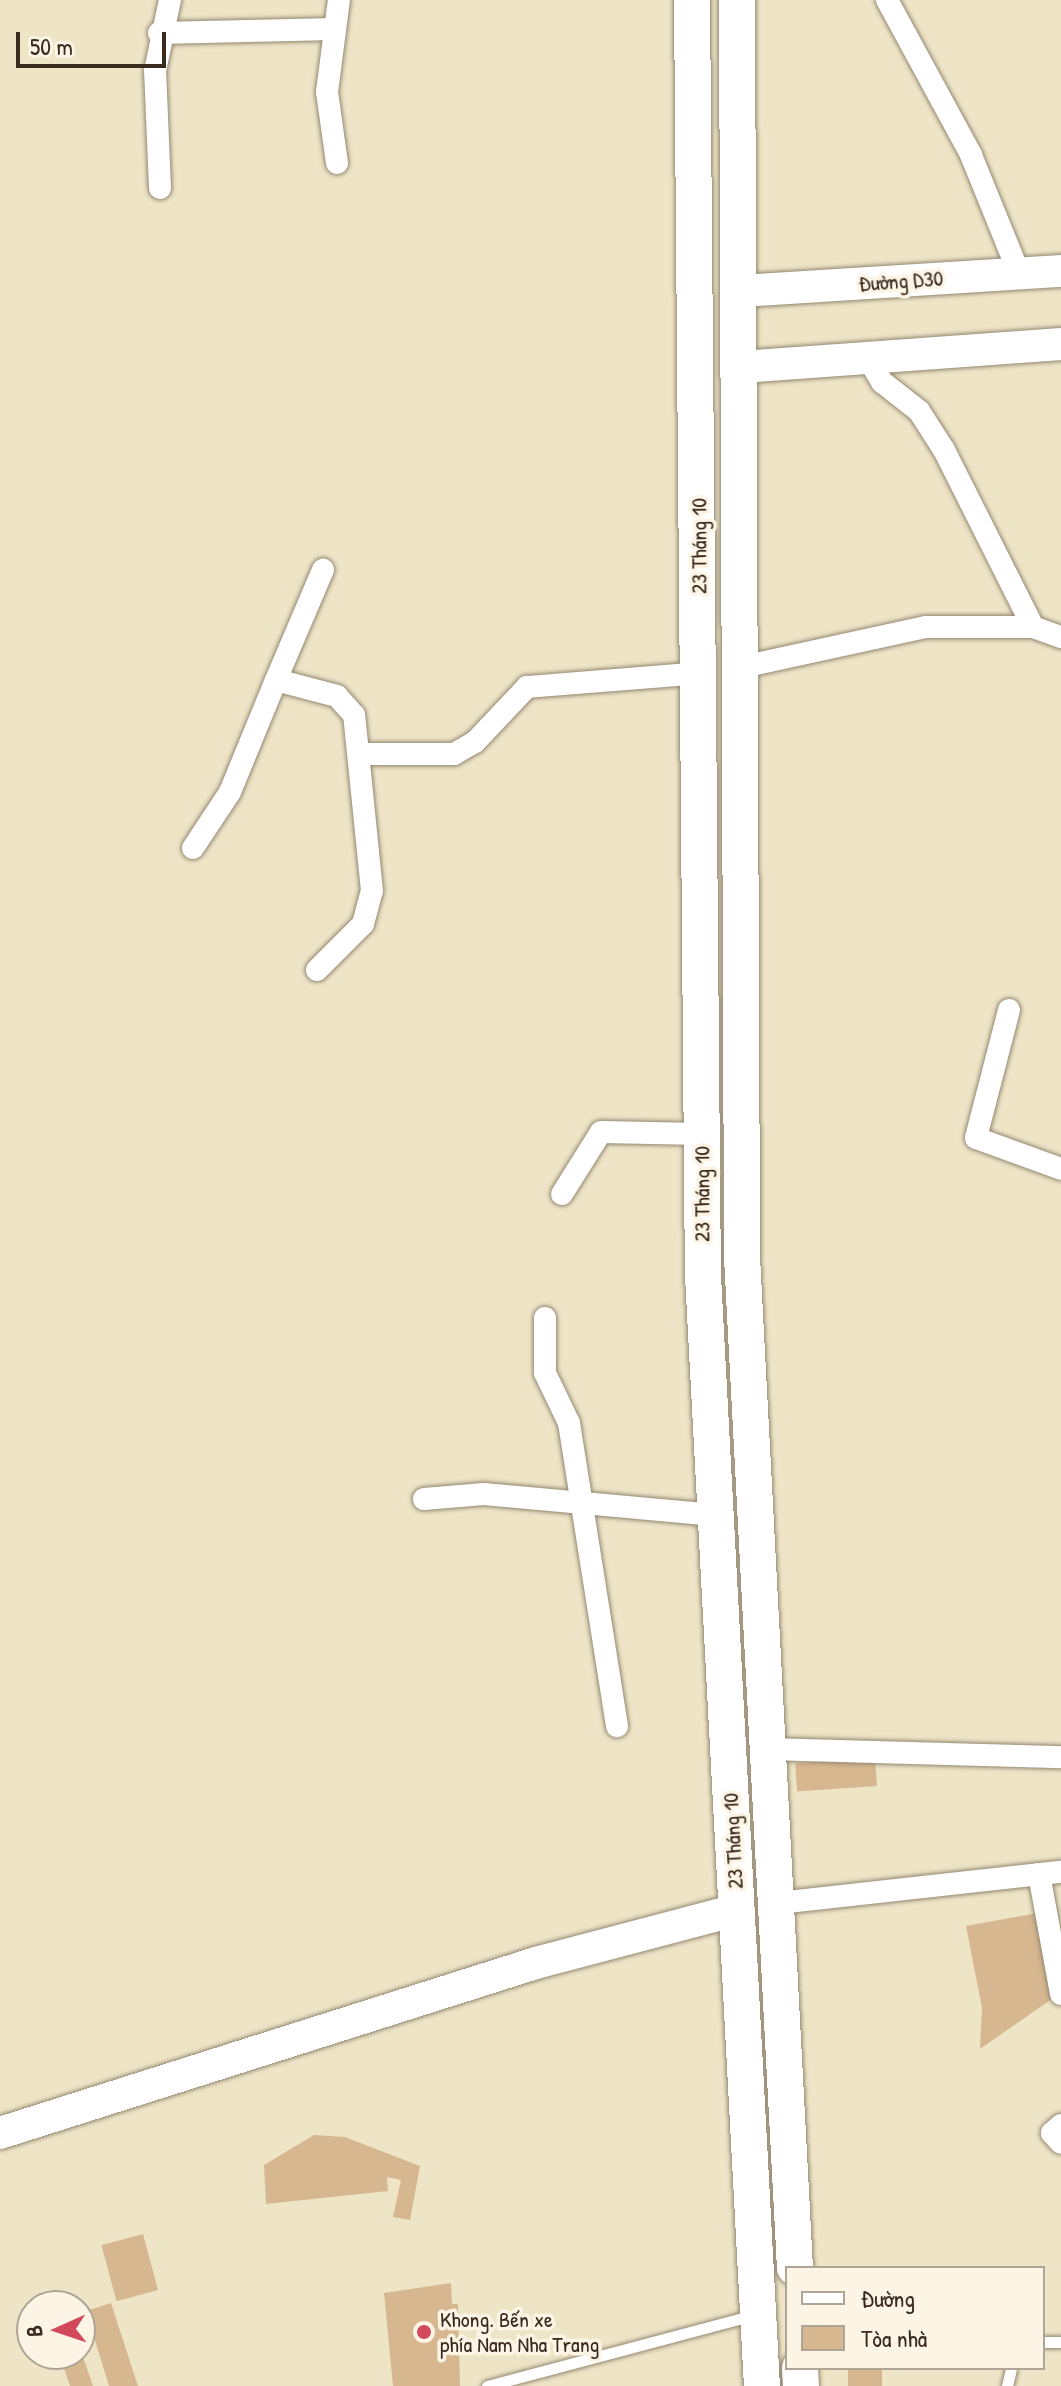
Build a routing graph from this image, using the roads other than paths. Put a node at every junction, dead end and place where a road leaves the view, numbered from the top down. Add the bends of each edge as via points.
1 (170, 0) edge
2 (339, 0) edge
3 (692, 0) edge
4 (737, 0) edge
5 (887, 0) edge
6 (335, 29) junction
7 (159, 33) junction
8 (337, 163) dead end
9 (160, 188) dead end
10 (1061, 271) edge
11 (1019, 273) junction
12 (741, 291) junction
13 (698, 293) junction
14 (1061, 344) edge
15 (868, 358) junction
16 (741, 367) junction
17 (699, 370) junction
18 (323, 570) dead end
19 (1033, 627) junction
20 (1061, 637) edge
21 (742, 667) junction
22 (700, 673) junction
23 (276, 680) junction
24 (360, 754) junction
25 (193, 848) dead end
26 (317, 970) dead end
27 (1009, 1010) dead end
28 (702, 1134) junction
29 (1061, 1169) edge
30 (562, 1194) dead end
31 (545, 1318) dead end
32 (424, 1499) dead end
33 (582, 1508) junction
34 (715, 1515) junction
35 (617, 1726) dead end
36 (770, 1749) junction
37 (1061, 1757) edge
38 (1050, 1873) edge
39 (778, 1903) junction
40 (737, 1910) junction
41 (1061, 1994) edge
42 (1061, 2125) edge
43 (0, 2133) edge
44 (1061, 2143) edge
45 (795, 2266) edge
46 (773, 2313) edge
47 (487, 2386) edge
48 (762, 2386) edge

1 - 7 street
2 - 6 street
3 - 13 main road, 23 Tháng 10
4 - 12 main road, 23 Tháng 10
5 - 11 street via 971,155
6 - 7 street
6 - 8 street via 327,92
7 - 9 street
10 - 11 street, Đường D30
11 - 12 street, Đường D30
12 - 13 main road
12 - 16 main road, 23 Tháng 10
13 - 17 main road, 23 Tháng 10
14 - 15 street
15 - 16 street
15 - 19 street via 882,382 919,411 944,450
16 - 17 main road
16 - 21 main road, 23 Tháng 10
17 - 22 main road, 23 Tháng 10
18 - 23 street
19 - 20 street
19 - 21 street via 926,627
21 - 22 main road
21 - 36 main road, 23 Tháng 10 via 742,1257
22 - 24 street via 527,687 475,742 454,754
22 - 28 main road, 23 Tháng 10
23 - 24 street via 349,703
23 - 25 street via 230,792
24 - 26 street via 371,911
27 - 29 street via 976,1138
28 - 30 street via 601,1132
28 - 34 main road, 23 Tháng 10
31 - 33 street via 545,1373 569,1423
32 - 33 street via 484,1494
33 - 34 street
33 - 35 street via 600,1588
34 - 40 main road, 23 Tháng 10
36 - 37 street
36 - 39 main road, 23 Tháng 10
38 - 39 street
38 - 41 street
39 - 40 main road
39 - 45 main road, 23 Tháng 10
40 - 43 street via 536,1963
40 - 46 main road, 23 Tháng 10
42 - 44 street via 1052,2133
46 - 47 lane
46 - 48 main road, 23 Tháng 10

